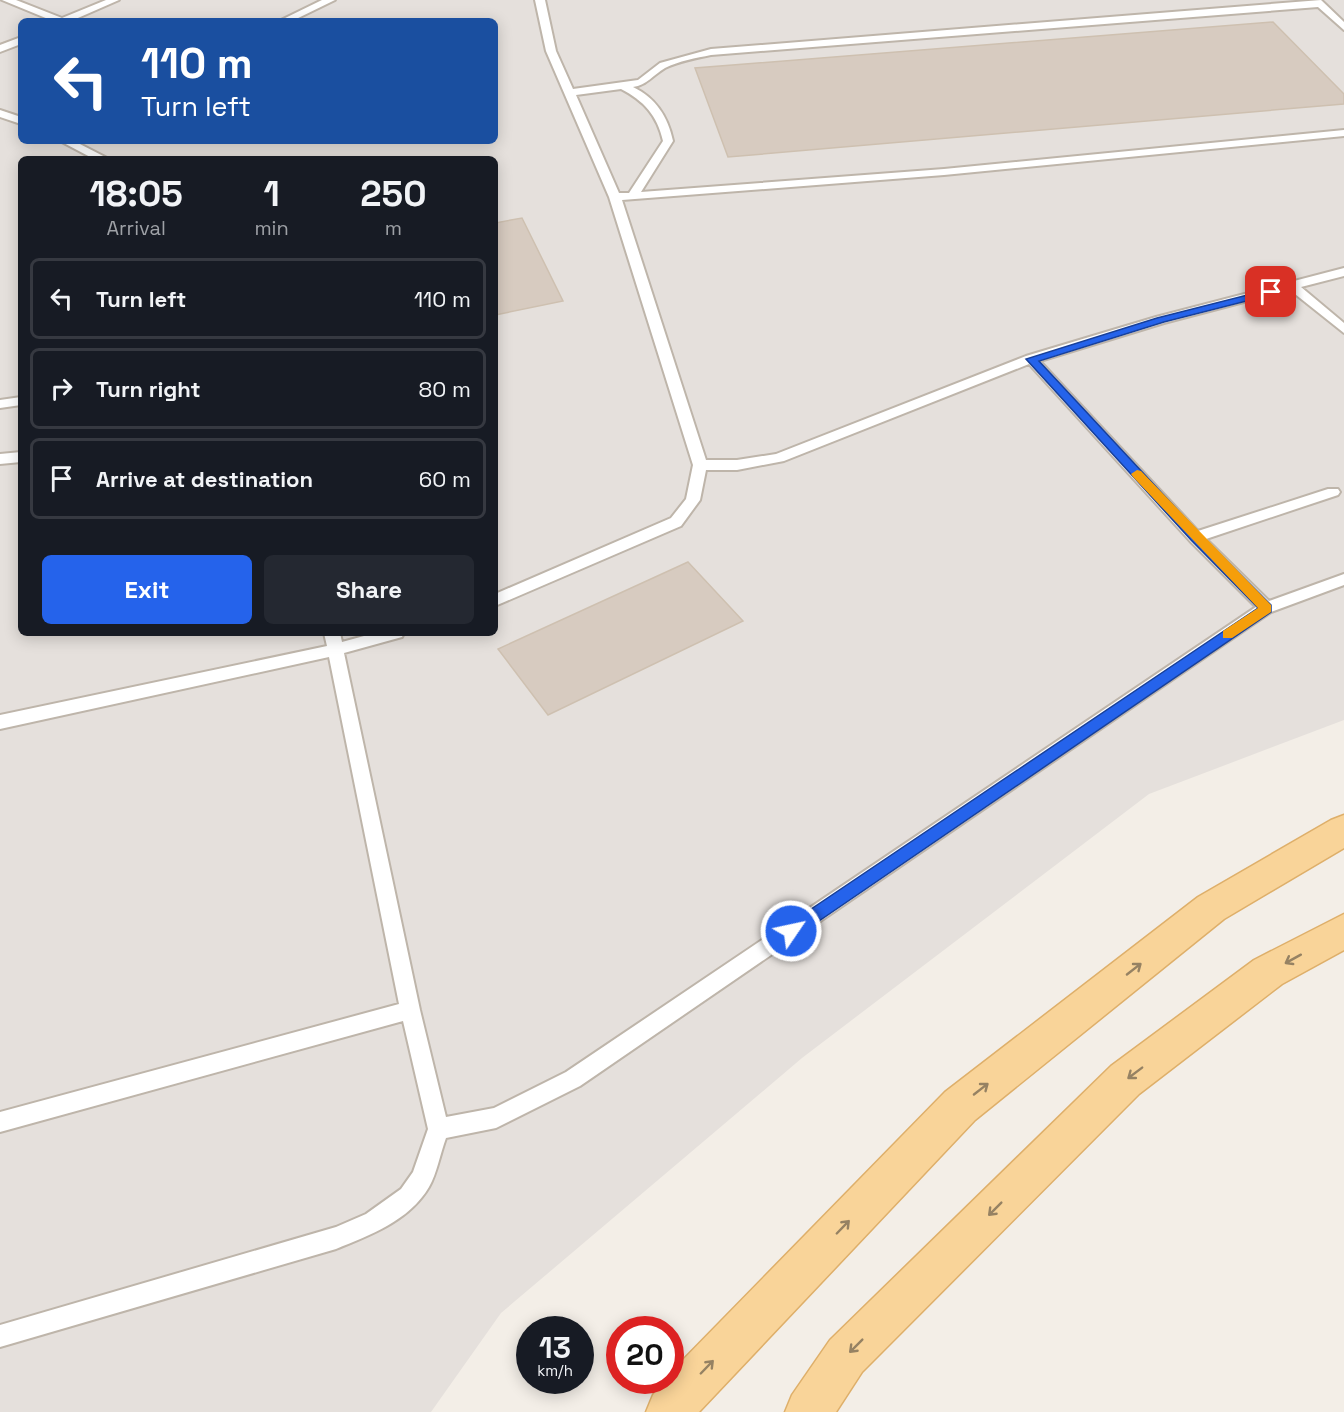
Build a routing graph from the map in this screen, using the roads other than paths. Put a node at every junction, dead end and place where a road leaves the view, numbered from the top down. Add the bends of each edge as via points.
1 (7, 0) edge
2 (114, 0) edge
3 (330, 0) edge
4 (540, 0) edge
5 (1204, 0) edge
6 (1318, 2) edge
7 (1216, 13) junction
8 (54, 18) edge
9 (69, 18) edge
10 (291, 18) edge
11 (1344, 27) edge
12 (18, 41) edge
13 (0, 49) edge
14 (625, 87) junction
15 (569, 93) junction
16 (0, 113) edge
17 (18, 120) edge
18 (1344, 133) edge
19 (71, 144) edge
20 (97, 156) edge
21 (633, 196) junction
22 (615, 197) junction
23 (1344, 272) edge
24 (1293, 286) junction
25 (1344, 329) edge
26 (1031, 359) junction
27 (18, 401) edge
28 (0, 404) edge
29 (18, 457) edge
30 (0, 459) edge
31 (700, 465) junction
32 (1333, 492) dead end
33 (1195, 537) junction
34 (1344, 579) edge
35 (498, 599) edge
36 (1266, 608) junction
37 (375, 636) edge
38 (333, 642) edge
39 (0, 722) edge
40 (1344, 830) edge
41 (1344, 931) edge
42 (410, 1010) junction
43 (0, 1122) edge
44 (438, 1129) junction
45 (0, 1336) edge
46 (670, 1412) edge
47 (809, 1412) edge

1 - 8 lane
2 - 9 lane
3 - 10 lane
4 - 15 lane via 551,51
5 - 7 lane
6 - 7 lane
6 - 11 lane
7 - 14 lane via 711,52 651,70 641,83
12 - 13 lane
14 - 15 lane
14 - 21 lane via 641,93 653,105 666,125 668,141
15 - 22 lane
16 - 17 lane
18 - 21 lane via 944,172
19 - 20 lane
21 - 22 lane
22 - 31 lane
23 - 24 lane
24 - 25 lane
24 - 26 lane
26 - 31 lane via 779,458 737,465
26 - 33 lane
27 - 28 lane
29 - 30 lane
31 - 35 lane via 693,500 676,522
32 - 33 lane
33 - 36 lane
34 - 36 lane
36 - 44 lane via 573,1079 496,1118
37 - 38 lane
38 - 39 lane
38 - 42 lane
46 -> 40 main road via 692,1383 960,1106 1211,908
41 -> 47 main road via 1268,972 1125,1080 846,1356
42 - 43 lane
42 - 44 lane
44 - 45 lane via 422,1178 409,1197 374,1222 336,1238

